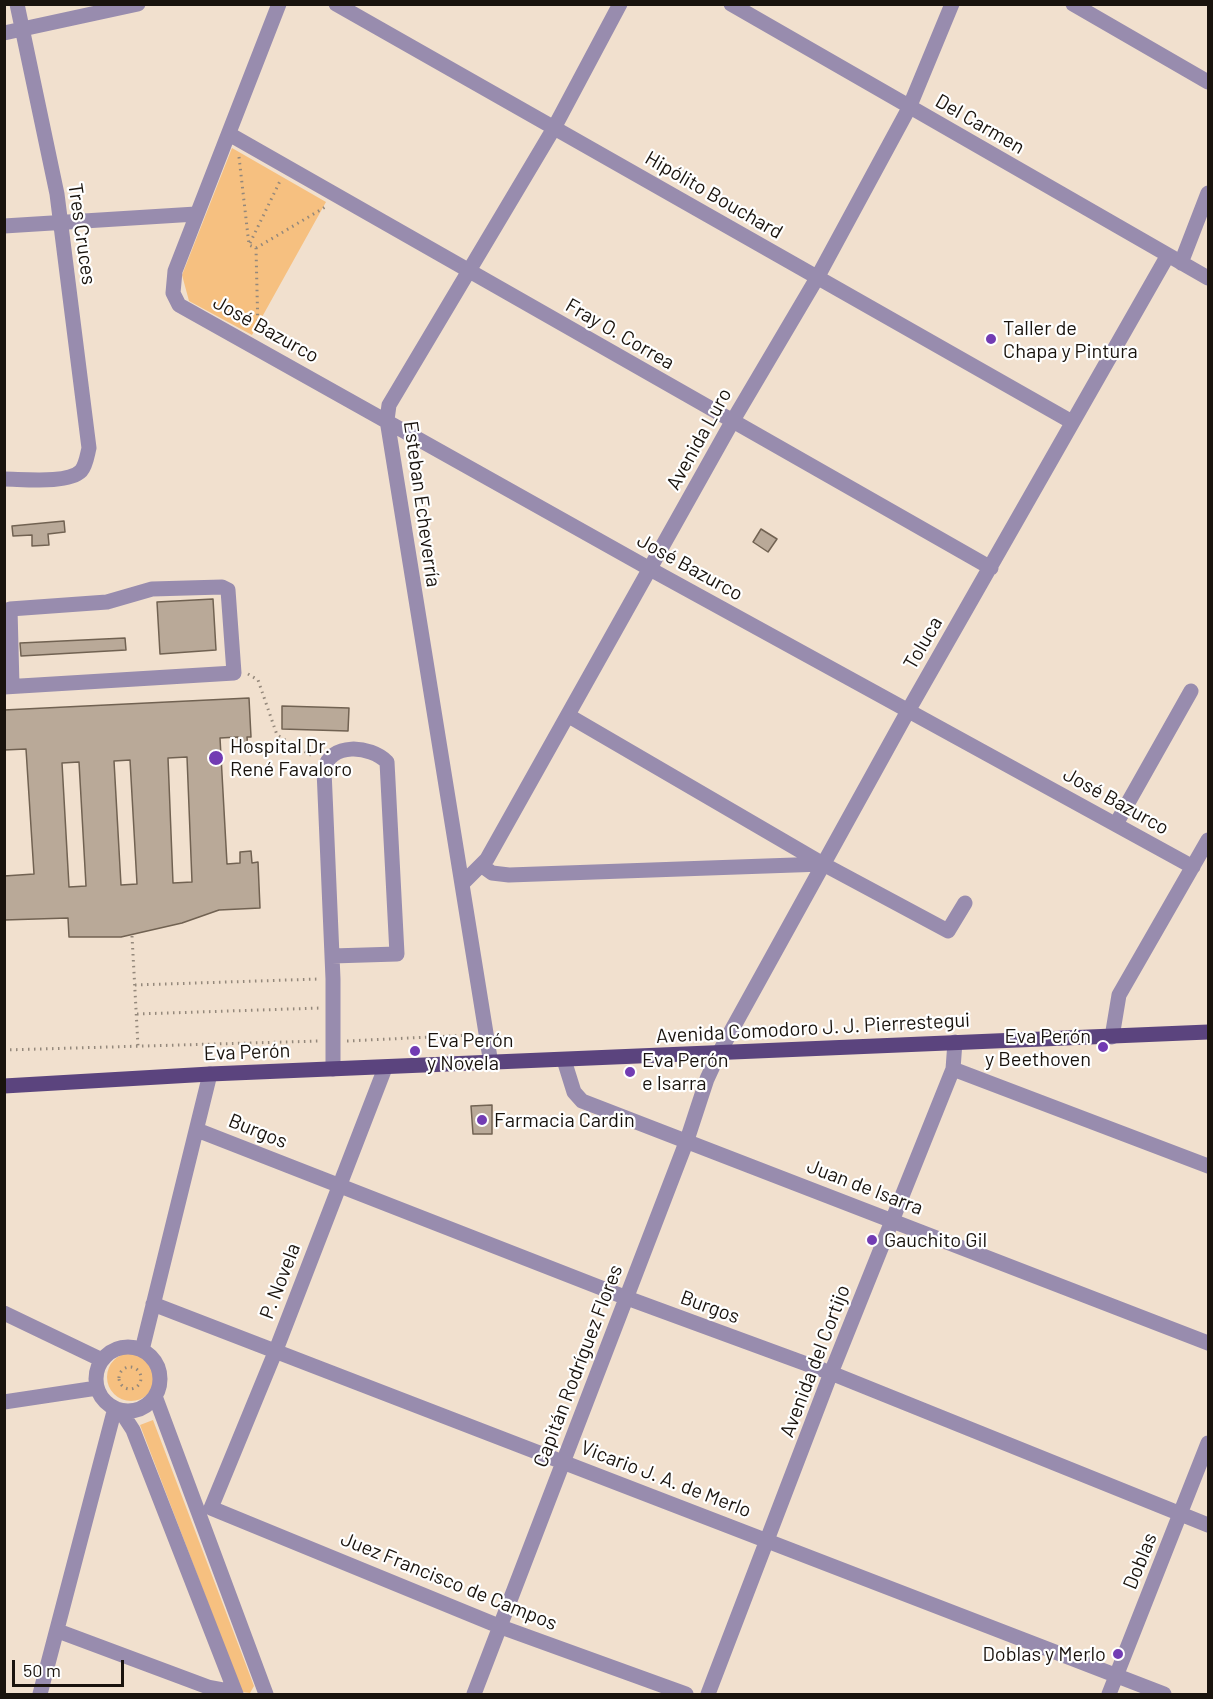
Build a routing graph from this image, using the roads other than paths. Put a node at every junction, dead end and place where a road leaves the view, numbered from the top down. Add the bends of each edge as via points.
1 (17, 4) edge
2 (138, 4) edge
3 (279, 4) edge
4 (336, 4) edge
5 (620, 4) edge
6 (731, 4) edge
7 (952, 4) edge
8 (1073, 4) edge
9 (22, 29) junction
10 (4, 33) edge
11 (1209, 82) edge
12 (909, 108) junction
13 (554, 128) junction
14 (233, 136) junction
15 (1209, 194) edge
16 (196, 214) junction
17 (61, 222) junction
18 (4, 226) edge
19 (1174, 259) junction
20 (469, 272) junction
21 (817, 278) junction
22 (1209, 278) edge
23 (387, 420) junction
24 (732, 422) junction
25 (1072, 422) junction
26 (4, 479) edge
27 (991, 568) junction
28 (650, 569) junction
29 (7, 606) edge
30 (8, 686) edge
31 (1191, 691) dead end
32 (908, 711) junction
33 (569, 716) junction
34 (1116, 824) junction
35 (1209, 840) edge
36 (823, 864) junction
37 (481, 866) junction
38 (1193, 867) junction
39 (463, 883) junction
40 (966, 903) dead end
41 (332, 956) junction
42 (1209, 1032) edge
43 (1112, 1037) junction
44 (955, 1042) junction
45 (719, 1053) junction
46 (564, 1060) junction
47 (491, 1064) junction
48 (385, 1068) junction
49 (953, 1068) junction
50 (333, 1070) junction
51 (210, 1074) junction
52 (4, 1086) edge
53 (197, 1130) junction
54 (687, 1140) junction
55 (1209, 1166) edge
56 (339, 1186) junction
57 (893, 1220) junction
58 (627, 1298) junction
59 (153, 1304) junction
60 (4, 1313) edge
61 (1209, 1343) edge
62 (142, 1350) junction
63 (276, 1350) junction
64 (102, 1360) junction
65 (831, 1373) junction
66 (97, 1388) junction
67 (155, 1396) junction
68 (4, 1402) edge
69 (118, 1409) junction
70 (1209, 1443) edge
71 (562, 1462) junction
72 (205, 1511) junction
73 (1181, 1514) junction
74 (1209, 1525) edge
75 (768, 1541) junction
76 (501, 1627) junction
77 (58, 1631) junction
78 (1118, 1675) junction
79 (235, 1693) edge
80 (40, 1695) edge
81 (266, 1695) edge
82 (474, 1695) edge
83 (686, 1695) edge
84 (708, 1695) edge
85 (1110, 1695) edge
86 (1164, 1695) edge

1 - 9 street, Tres Cruces
2 - 9 street
3 - 14 street
4 - 13 street, Hipólito Bouchard
5 - 13 street, Esteban Echeverría
6 - 12 street, Del Carmen
7 - 12 street, Avenida Luro
8 - 11 street
9 - 10 street
9 - 17 street, Tres Cruces
12 - 19 street, Del Carmen
12 - 21 street, Avenida Luro
13 - 20 street, Esteban Echeverría
13 - 21 street, Hipólito Bouchard
14 - 16 street
14 - 20 street, Fray O. Correa
15 - 19 street, Toluca
16 - 17 street
16 - 23 street, José Bazurco via 175,271 173,294 180,305
17 - 18 street
17 - 26 street, Tres Cruces via 89,448 81,470 73,476
19 - 22 street, Del Carmen
19 - 25 street, Toluca
20 - 23 street, Esteban Echeverría via 389,405
20 - 24 street, Fray O. Correa
21 - 24 street, Avenida Luro
21 - 25 street, Hipólito Bouchard
23 - 28 street, José Bazurco
23 - 39 street, Esteban Echeverría
24 - 27 street, Fray O. Correa
24 - 28 street, Avenida Luro
25 - 27 street, Toluca
27 - 32 street, Toluca
28 - 32 street, José Bazurco
28 - 33 street, Avenida Luro
29 - 30 street
29 - 30 street via 107,602 152,589 222,587 230,596 234,673
31 - 34 street
32 - 34 street, José Bazurco
32 - 36 street, Toluca
33 - 36 street
33 - 37 street, Avenida Luro
34 - 38 street, José Bazurco
35 - 38 street
36 - 37 street via 509,875 492,873
36 - 40 street via 948,931
36 - 45 street, Toluca
37 - 39 street, Avenida Luro
38 - 43 street via 1119,995
39 - 47 street, Esteban Echeverría
41 - 41 street via 326,764 336,752 368,749 387,762 397,954
41 - 50 street
42 - 43 main road, Avenida Comodoro J. J. Pierrestegui
43 - 44 main road, Avenida Comodoro J. J. Pierrestegui
44 - 45 main road, Avenida Comodoro J. J. Pierrestegui
44 - 49 street, Avenida del Cortijo
45 - 46 main road, Avenida Comodoro J. J. Pierrestegui
45 - 54 street, Capitán Rodríguez Flores
46 - 47 main road, Avenida Comodoro J. J. Pierrestegui
46 - 54 street, Juan de Isarra via 574,1092 582,1101
47 - 48 main road, Eva Perón
48 - 50 main road, Eva Perón
48 - 56 street, P. Novela
49 - 55 street
49 - 57 street, Avenida del Cortijo
50 - 51 main road, Eva Perón
51 - 52 main road, Eva Perón
51 - 53 street
53 - 56 street, Burgos
53 - 59 street
54 - 57 street, Juan de Isarra
54 - 58 street, Capitán Rodríguez Flores
56 - 58 street, Burgos
56 - 63 street, P. Novela
57 - 61 street, Juan de Isarra
57 - 65 street, Avenida del Cortijo
58 - 65 street, Burgos
58 - 71 street, Capitán Rodríguez Flores
59 - 62 street
59 - 63 street, Vicario J. A. de Merlo
60 - 64 street
62 - 64 street via 122,1347
62 - 67 street via 159,1370
63 - 71 street, Vicario J. A. de Merlo
63 - 72 street, P. Novela
64 - 66 street
65 - 73 street, Burgos
65 - 75 street, Avenida del Cortijo
66 - 68 street
66 - 69 street via 107,1403
67 - 69 street via 140,1409
67 - 72 street
69 - 77 street
69 - 79 street via 133,1430
70 - 73 street, Doblas
71 - 75 street, Vicario J. A. de Merlo
71 - 76 street, Capitán Rodríguez Flores
72 - 76 street, Juez Francisco de Campos
72 - 81 street
73 - 74 street, Burgos
73 - 78 street, Doblas
75 - 78 street, Vicario J. A. de Merlo
75 - 84 street, Avenida del Cortijo
76 - 82 street, Capitán Rodríguez Flores
76 - 83 street, Juez Francisco de Campos
77 - 79 street via 208,1687
77 - 80 street
78 - 85 street, Doblas
78 - 86 street, Vicario J. A. de Merlo

